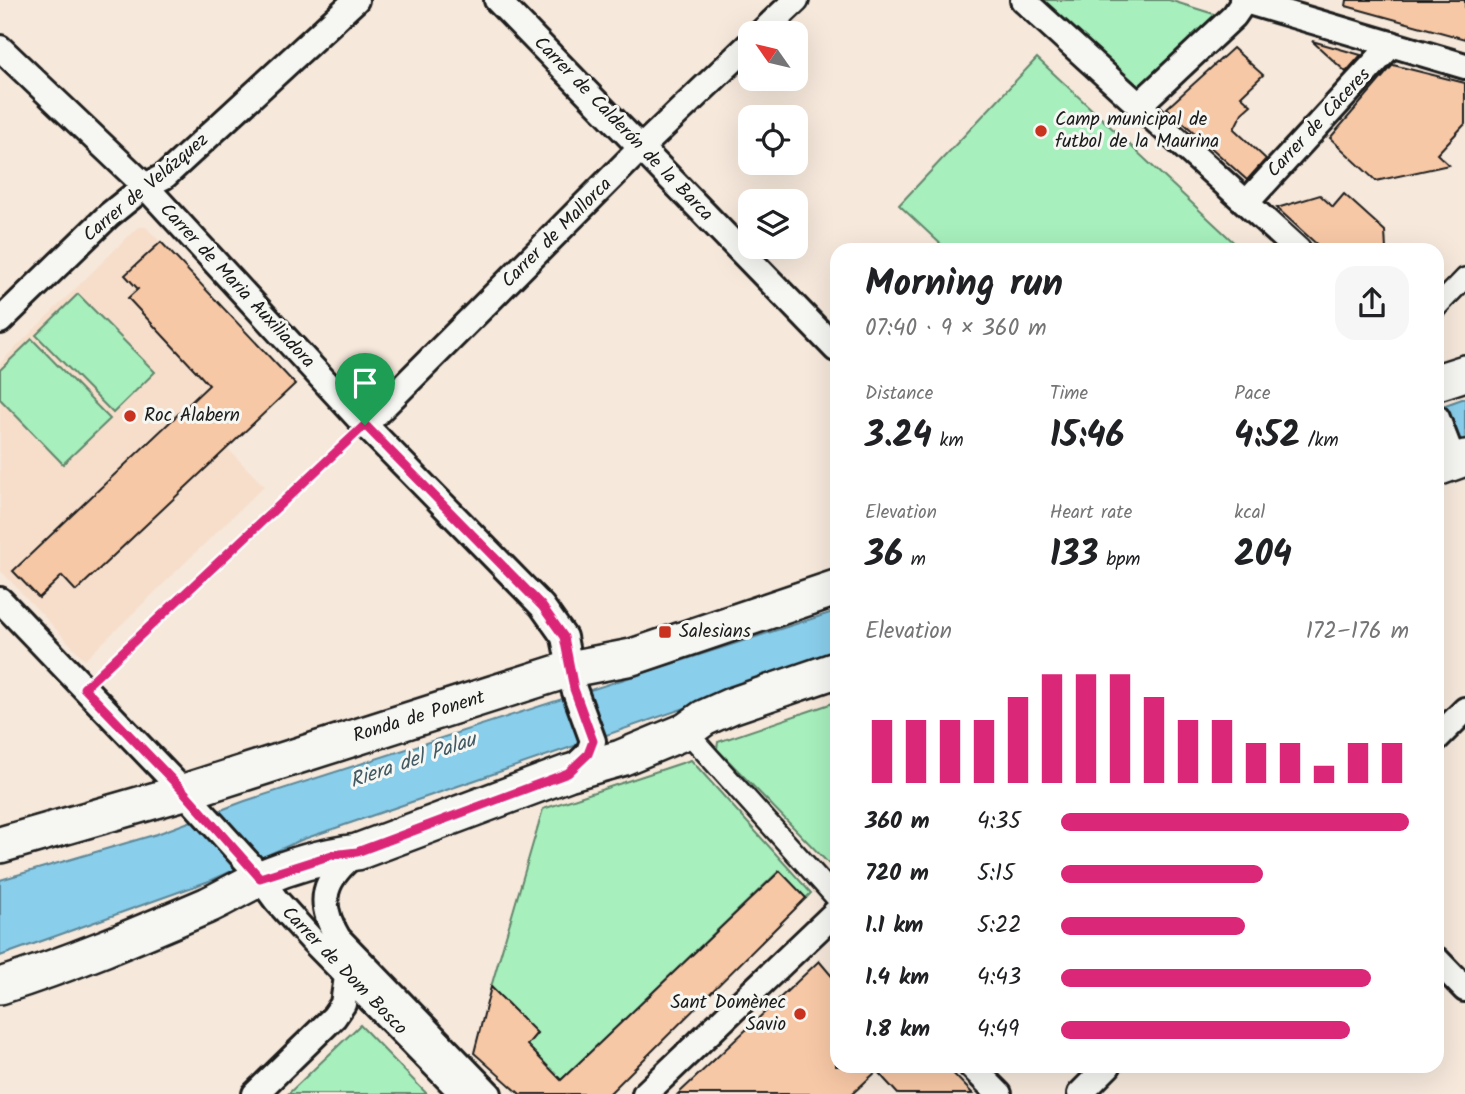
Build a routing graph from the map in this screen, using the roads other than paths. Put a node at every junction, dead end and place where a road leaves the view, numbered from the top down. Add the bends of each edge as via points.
1 (356, 0) edge
2 (497, 0) edge
3 (796, 0) edge
4 (1023, 0) edge
5 (1244, 0) edge
6 (774, 21) edge
7 (1392, 44) junction
8 (0, 48) edge
9 (738, 55) edge
10 (1465, 66) edge
11 (1139, 105) junction
12 (642, 147) junction
13 (145, 186) junction
14 (1247, 202) junction
15 (1291, 243) edge
16 (1465, 278) edge
17 (1444, 300) edge
18 (0, 321) edge
19 (830, 343) edge
20 (1465, 373) edge
21 (1444, 380) edge
22 (365, 425) junction
23 (1444, 438) edge
24 (1452, 461) edge
25 (830, 590) edge
26 (0, 600) edge
27 (830, 672) edge
28 (572, 679) junction
29 (1465, 710) edge
30 (686, 731) junction
31 (1444, 731) edge
32 (568, 773) junction
33 (184, 792) junction
34 (0, 845) edge
35 (357, 852) junction
36 (260, 878) junction
37 (830, 910) edge
38 (830, 919) edge
39 (1444, 967) edge
40 (347, 977) junction
41 (0, 986) edge
42 (1465, 989) edge
43 (978, 1073) edge
44 (1101, 1073) edge
45 (255, 1094) edge
46 (463, 1094) edge
47 (489, 1094) edge
48 (645, 1094) edge
49 (999, 1094) edge
50 (1080, 1094) edge

1 - 13 street, Carrer de Velázquez via 165,176
2 - 12 street, Carrer de Calderón de la Barca
3 - 6 street
4 - 11 street
5 - 7 street
5 - 11 street via 1234,16
7 - 10 street
7 - 14 street, Carrer de Càceres
8 - 13 street, Carrer de Maria Auxiliadora
9 - 12 street, Carrer de Mallorca
11 - 14 street
12 - 19 street, Carrer de Calderón de la Barca
12 - 22 street, Carrer de Mallorca
13 - 18 street, Carrer de Velázquez
13 - 22 street, Carrer de Maria Auxiliadora
14 - 15 street
16 - 17 street
20 - 21 main road
22 - 28 street, Carrer de Maria Auxiliadora via 542,606 564,637
23 - 24 street
25 - 28 main road, Ronda de Ponent
26 - 33 street, Carrer de Dom Bosco
27 - 30 main road via 731,706
28 - 32 street, Carrer de Maria Auxiliadora via 593,741 588,754
28 - 33 main road, Ronda de Ponent
29 - 31 street
30 - 32 main road via 621,758
30 - 37 street
32 - 35 main road
33 - 34 main road, Ronda de Ponent
33 - 36 street, Carrer de Dom Bosco
35 - 36 main road via 332,855
35 - 47 street, Carrer de Dom Bosco via 328,885 324,898 328,921 338,938
36 - 40 street, Carrer de Dom Bosco
36 - 41 main road via 209,904
38 - 48 street
39 - 42 street
40 - 45 street via 343,1004 334,1017
40 - 46 street, Carrer de Dom Bosco
43 - 49 street
44 - 50 street

